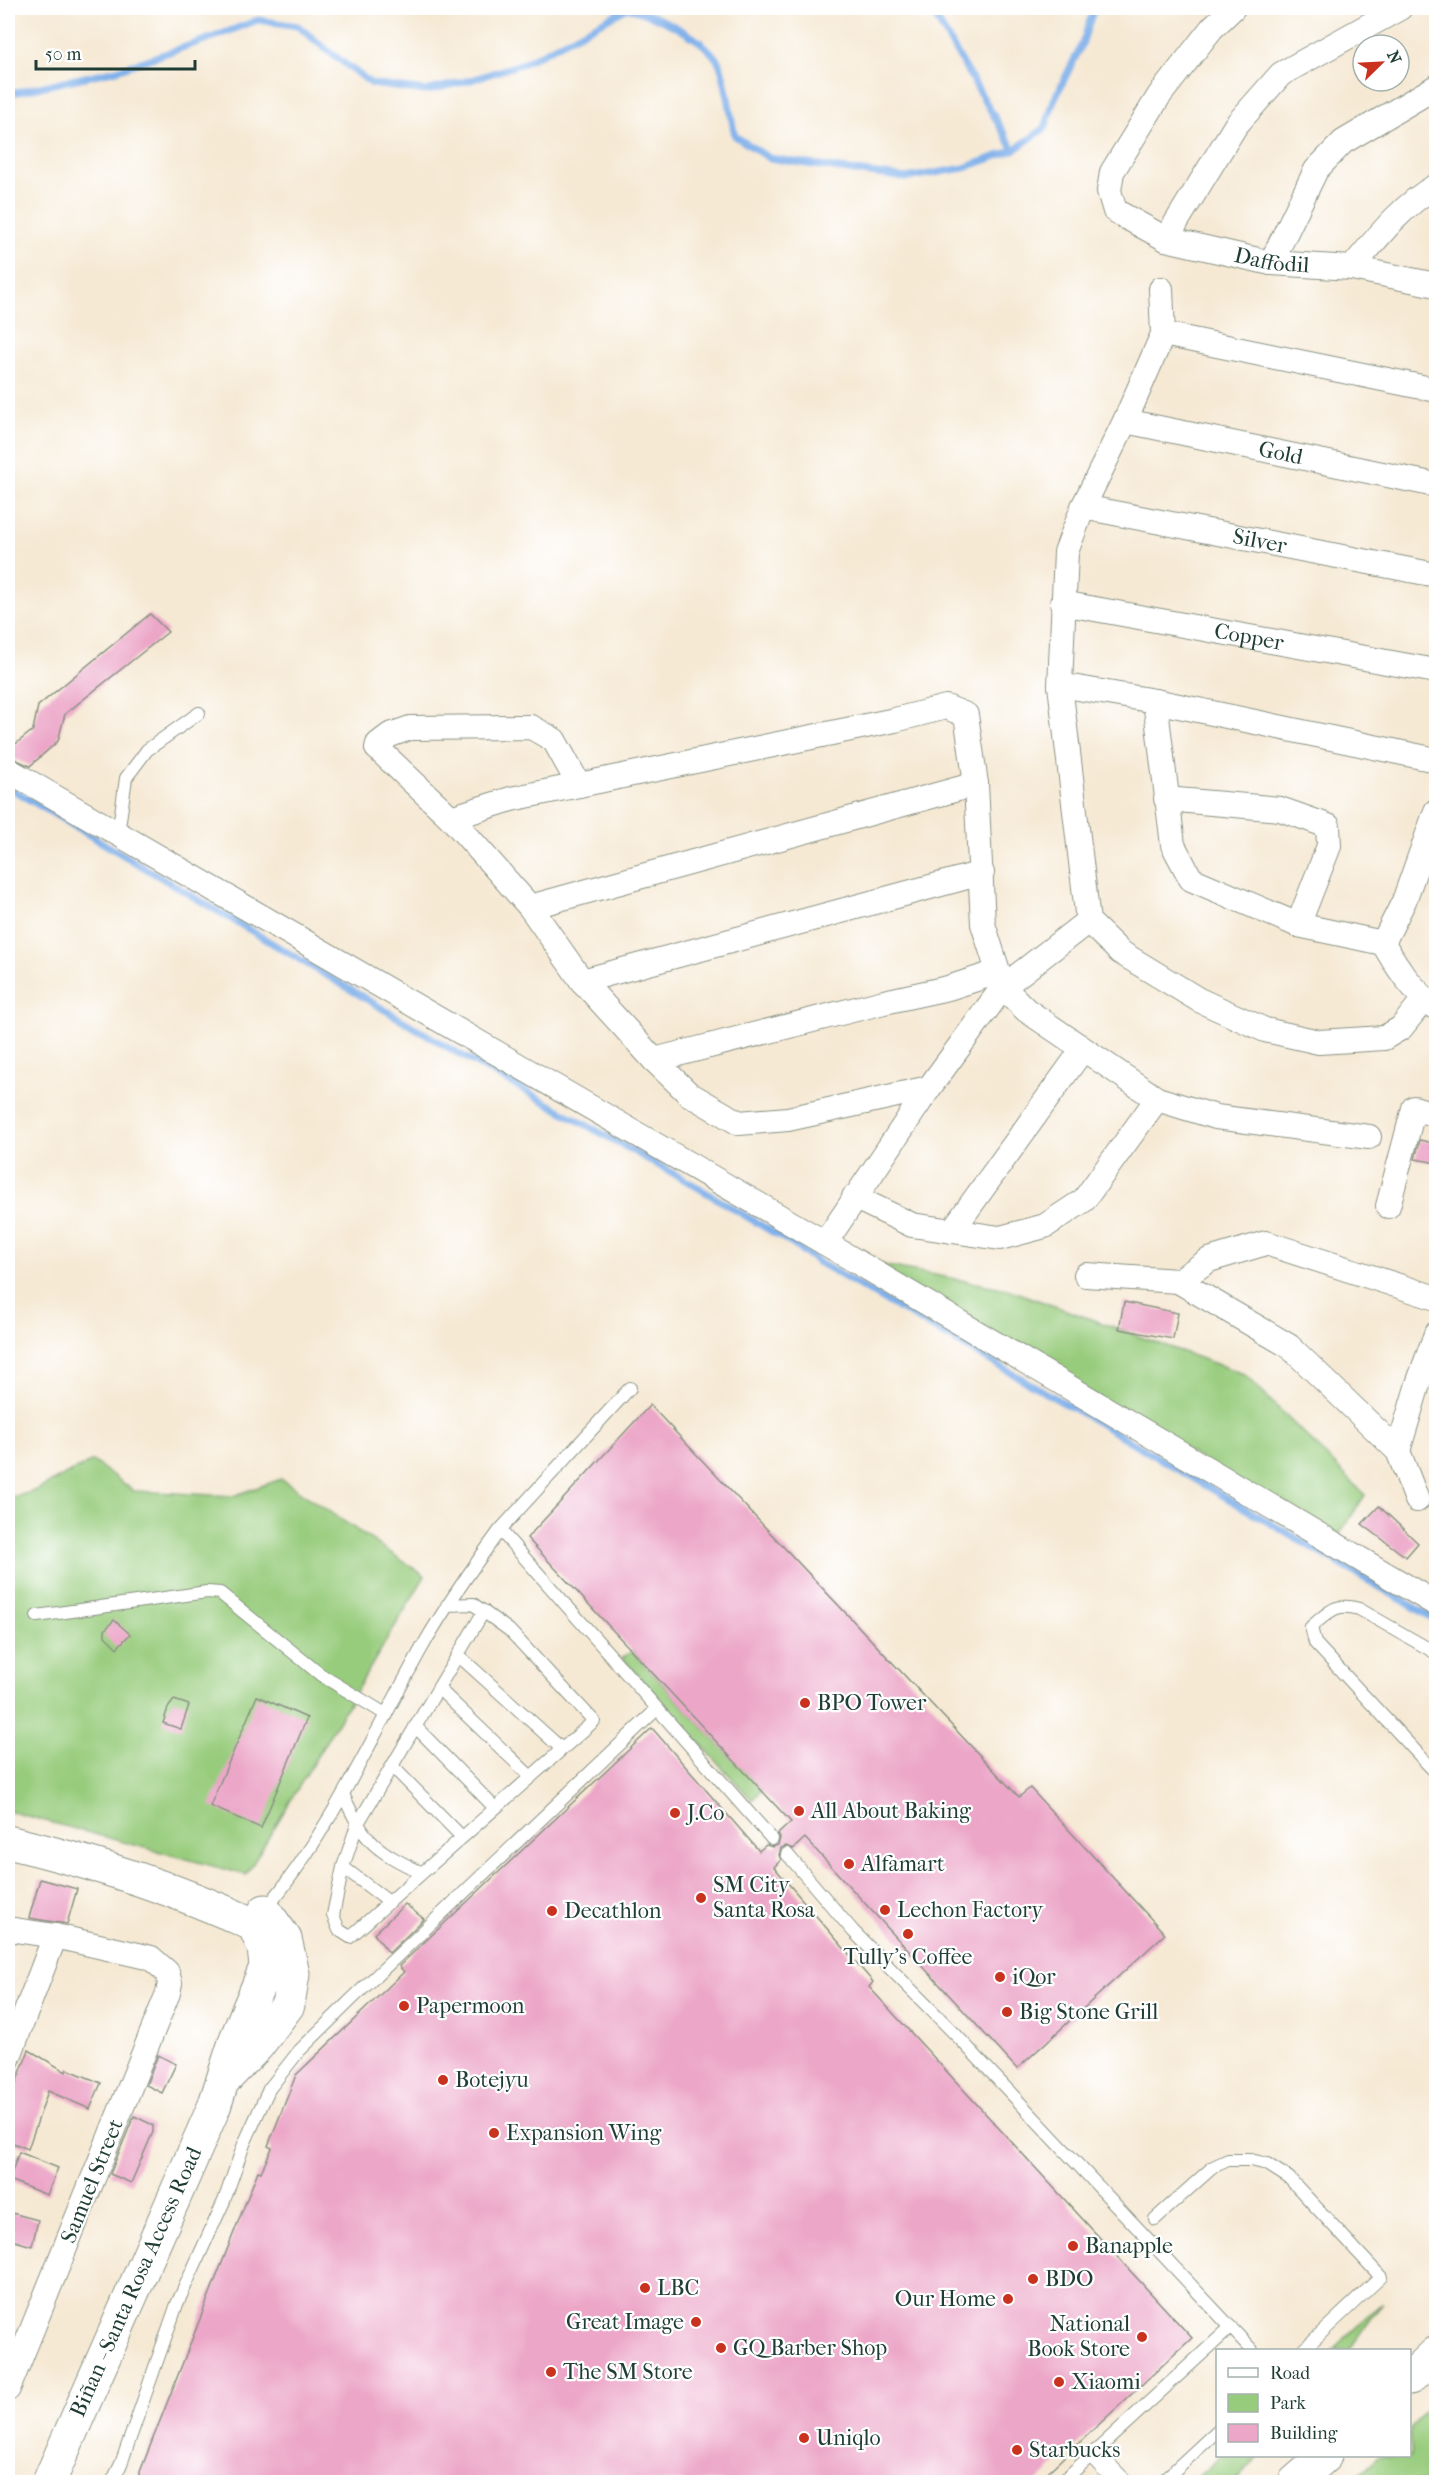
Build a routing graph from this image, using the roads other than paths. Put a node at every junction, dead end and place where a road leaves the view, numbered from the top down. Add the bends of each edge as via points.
1 (1233, 8) edge
2 (1400, 8) edge
3 (1437, 87) edge
4 (1437, 186) edge
5 (1166, 239) junction
6 (1271, 263) junction
7 (1352, 268) junction
8 (1437, 285) edge
9 (1161, 289) dead end
10 (1163, 334) junction
11 (1437, 390) edge
12 (1125, 421) junction
13 (1437, 484) edge
14 (1083, 507) junction
15 (1437, 575) edge
16 (1062, 603) junction
17 (1437, 671) edge
18 (1060, 685) junction
19 (1155, 701) junction
20 (200, 713) dead end
21 (1437, 760) edge
22 (8, 770) edge
23 (976, 784) junction
24 (579, 785) junction
25 (1167, 799) junction
26 (1437, 811) edge
27 (451, 818) junction
28 (118, 834) junction
29 (982, 873) junction
30 (530, 907) junction
31 (1088, 921) junction
32 (1298, 925) junction
33 (1383, 943) junction
34 (1000, 980) junction
35 (582, 981) junction
36 (1430, 1003) edge
37 (1083, 1049) junction
38 (654, 1060) junction
39 (929, 1088) junction
40 (1156, 1099) junction
41 (1437, 1115) edge
42 (1368, 1137) dead end
43 (854, 1197) junction
44 (1388, 1206) dead end
45 (952, 1231) junction
46 (825, 1243) junction
47 (1086, 1275) dead end
48 (1178, 1281) junction
49 (1437, 1298) edge
50 (1437, 1334) edge
51 (630, 1388) dead end
52 (1398, 1451) junction
53 (1417, 1500) dead end
54 (500, 1530) junction
55 (1437, 1604) edge
56 (447, 1605) junction
57 (484, 1611) junction
58 (37, 1616) dead end
59 (1437, 1653) edge
60 (458, 1655) junction
61 (438, 1688) junction
62 (657, 1709) junction
63 (387, 1715) junction
64 (416, 1726) junction
65 (562, 1749) junction
66 (392, 1766) junction
67 (1437, 1773) edge
68 (531, 1776) junction
69 (344, 1796) junction
70 (495, 1808) junction
71 (357, 1825) junction
72 (8, 1827) edge
73 (462, 1837) junction
74 (772, 1839) dead end
75 (8, 1842) edge
76 (788, 1854) dead end
77 (343, 1867) junction
78 (422, 1873) junction
79 (389, 1902) junction
80 (259, 1918) junction
81 (8, 1929) edge
82 (55, 1936) junction
83 (8, 2059) edge
84 (1155, 2219) dead end
85 (1231, 2326) junction
86 (1251, 2349) edge
87 (1304, 2349) edge
88 (1437, 2354) edge
89 (1411, 2377) edge
90 (8, 2390) edge
91 (1216, 2432) edge
92 (1093, 2453) junction
93 (1324, 2457) edge
94 (49, 2482) edge
95 (112, 2482) edge
96 (1062, 2482) edge
97 (1115, 2482) edge
98 (1127, 2482) edge
99 (1162, 2482) edge
100 (1295, 2482) edge

1 - 5 street, Daffodil via 1212,28 1159,96 1112,172 1108,191 1114,211
2 - 5 street via 1281,74 1236,125
3 - 6 street via 1343,142 1316,170
4 - 7 street via 1390,223
5 - 6 street, Daffodil
6 - 7 street, Daffodil
7 - 8 street, Daffodil
9 - 10 street
10 - 11 street
10 - 12 street
12 - 13 street, Gold
12 - 14 street
14 - 15 street, Silver
14 - 16 street via 1066,552
16 - 17 street, Copper
16 - 18 street
18 - 19 street
18 - 31 street
19 - 21 street
19 - 25 street
20 - 28 lane via 147,750 126,778
22 - 28 street
23 - 24 street via 966,715 946,706
23 - 29 street
23 - 30 street
24 - 27 street via 511,799
24 - 27 street via 554,740 531,727 411,728 378,744 377,748 397,769
25 - 32 street via 1173,845 1191,879
25 - 32 street via 1280,809 1328,826 1329,846
26 - 33 street via 1404,901
27 - 30 street
28 - 46 street
29 - 34 street via 983,924
29 - 35 street
30 - 35 street
31 - 34 street
31 - 36 street via 1120,952 1199,1000 1265,1030 1319,1042 1384,1038
32 - 33 street
33 - 36 street via 1400,970
34 - 37 street via 1026,1010
34 - 38 street via 884,1002
34 - 39 street
35 - 38 street
37 - 40 street
37 - 45 street
38 - 39 street via 689,1094 739,1123 788,1119
39 - 43 street
40 - 42 street via 1216,1117
40 - 45 street via 1083,1200 1045,1226 1000,1238
41 - 44 street via 1414,1108
43 - 45 street via 912,1225
43 - 46 street
46 - 55 street
47 - 48 street
48 - 49 street via 1209,1260 1266,1243
48 - 52 street via 1289,1346
50 - 52 street
51 - 54 lane
52 - 53 street
54 - 56 lane
54 - 62 lane
56 - 57 lane via 473,1604
56 - 63 lane
57 - 60 lane
57 - 65 lane via 509,1630 594,1721
58 - 63 lane via 220,1593 321,1675
59 - 67 lane via 1345,1605 1331,1610 1311,1627 1315,1643
60 - 61 lane
60 - 65 lane
61 - 64 lane
61 - 68 lane
62 - 74 lane
62 - 95 lane via 354,1997 299,2051 269,2089 177,2304
63 - 69 lane
64 - 66 lane
64 - 70 lane
65 - 68 lane
66 - 71 lane
66 - 73 lane
68 - 70 lane
69 - 71 lane
69 - 80 lane
70 - 73 lane
71 - 77 lane
71 - 78 lane via 385,1855
72 - 80 main road via 114,1856
73 - 78 lane
75 - 80 main road via 102,1866
76 - 85 lane via 853,1931
77 - 79 lane
77 - 79 lane via 333,1915 339,1930 350,1938
78 - 79 lane
80 - 94 main road, Biñan - Santa Rosa Access Road via 285,1939 293,1974 288,2005 258,2045 223,2081
81 - 82 street
82 - 83 street
82 - 90 street, Samuel Street via 151,1958 168,1972 170,1983
84 - 87 lane via 1213,2168 1228,2160 1267,2164 1289,2178 1380,2277
85 - 86 lane
85 - 92 lane
88 - 89 main road
91 - 99 lane
92 - 96 lane
92 - 97 lane
92 - 98 lane
93 - 100 main road

